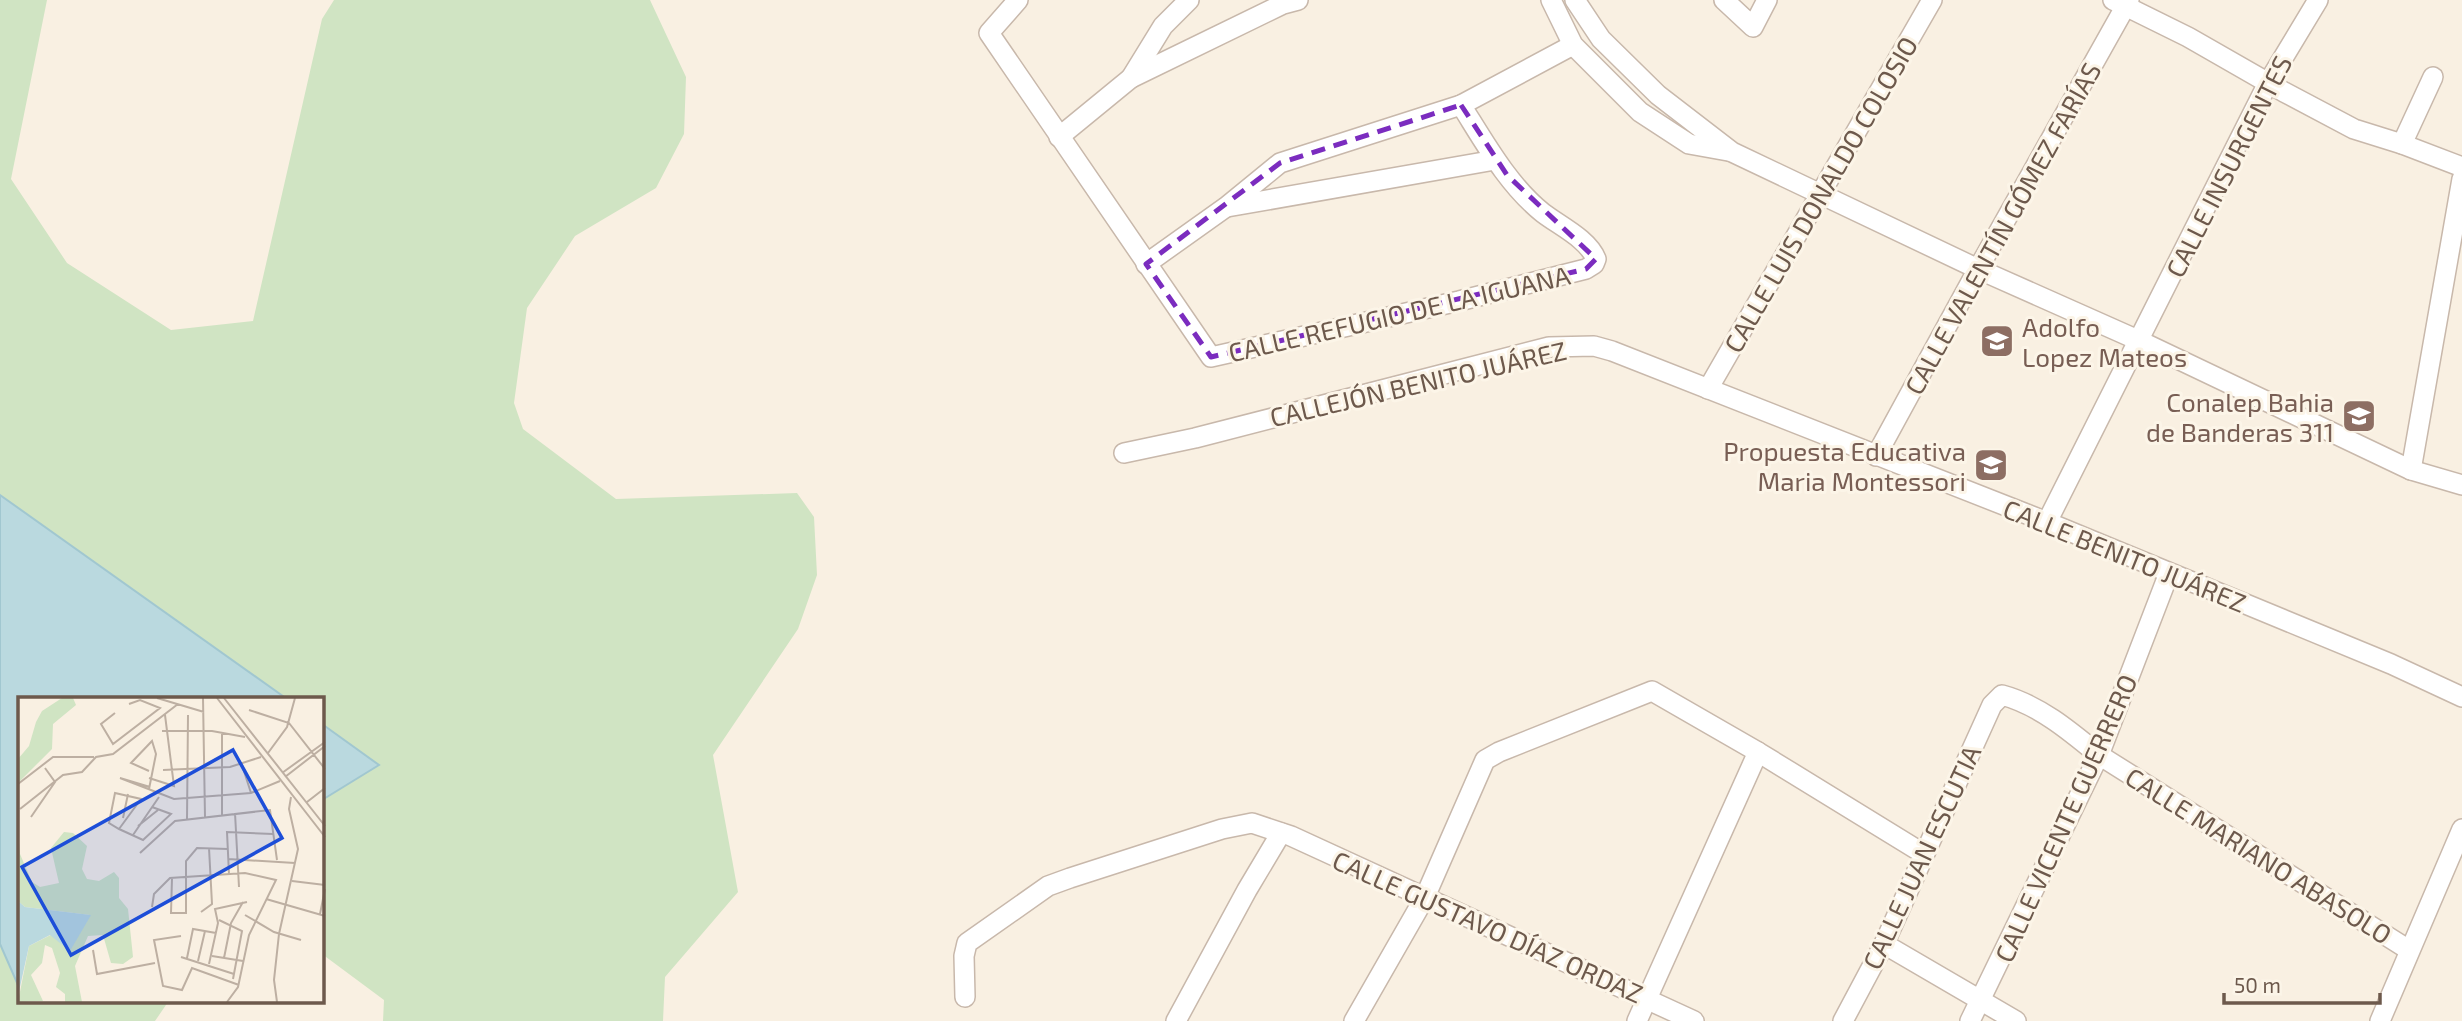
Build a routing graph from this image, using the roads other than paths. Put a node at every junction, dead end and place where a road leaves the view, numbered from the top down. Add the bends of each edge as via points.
1 (1018, 0) edge
2 (1189, 0) edge
3 (1298, 0) edge
4 (1551, 0) edge
5 (1575, 0) edge
6 (1724, 0) edge
7 (1767, 0) edge
8 (1932, 0) edge
9 (2318, 0) edge
10 (2122, 2) edge
11 (1573, 45) junction
12 (2433, 77) dead end
13 (1131, 78) junction
14 (2268, 83) junction
15 (1461, 105) junction
16 (1059, 137) junction
17 (2402, 144) junction
18 (1732, 152) junction
19 (1495, 160) junction
20 (2462, 167) edge
21 (2462, 179) edge
22 (1820, 194) junction
23 (1226, 207) junction
24 (1146, 264) junction
25 (1978, 268) junction
26 (2140, 341) junction
27 (1708, 389) junction
28 (1124, 453) dead end
29 (1876, 456) junction
30 (2411, 470) junction
31 (2462, 485) edge
32 (2047, 522) junction
33 (2169, 573) junction
34 (2001, 695) joint
35 (2462, 697) edge
36 (1758, 752) junction
37 (2099, 755) junction
38 (2462, 830) edge
39 (1281, 833) junction
40 (1924, 854) junction
41 (1425, 897) junction
42 (1884, 944) junction
43 (2409, 950) junction
44 (965, 997) dead end
45 (1649, 999) junction
46 (1982, 1000) junction
47 (1176, 1021) edge
48 (1354, 1021) edge
49 (1637, 1021) edge
50 (1693, 1021) edge
51 (1843, 1021) edge
52 (1970, 1021) edge
53 (2016, 1021) edge
54 (2380, 1021) edge

1 - 16 street, CALLE REFUGIO DE LA IGUANA via 989,33
2 - 13 street via 1163,26
3 - 13 street
4 - 11 street
5 - 18 street via 1601,39 1658,95
6 - 7 street via 1753,27
8 - 22 street, CALLE LUIS DONALDO COLOSIO
9 - 14 street, CALLE INSURGENTES
10 - 14 street
10 - 25 street, CALLE VALENTÍN GÓMEZ FARÍAS
11 - 15 street
11 - 18 street via 1640,112 1689,144
12 - 17 street
13 - 16 street
14 - 17 street via 2354,129
14 - 26 street, CALLE INSURGENTES
15 - 19 street, CALLE REFUGIO DE LA IGUANA
15 - 23 street via 1280,163
16 - 24 street, CALLE REFUGIO DE LA IGUANA
17 - 20 street
18 - 22 street
19 - 23 street
19 - 24 street, CALLE REFUGIO DE LA IGUANA via 1540,211 1587,244 1596,259 1594,264 1459,301 1211,358
21 - 30 street
22 - 25 street
22 - 27 street, CALLE LUIS DONALDO COLOSIO
23 - 24 street
25 - 26 street
25 - 29 street, CALLE VALENTÍN GÓMEZ FARÍAS
26 - 30 street
26 - 32 street, CALLE INSURGENTES
27 - 28 street, CALLEJÓN BENITO JUÁREZ via 1594,346 1549,347
27 - 29 street, CALLE BENITO JUÁREZ
29 - 32 street, CALLE BENITO JUÁREZ
30 - 31 street
32 - 33 street, CALLE BENITO JUÁREZ
33 - 35 street, CALLE BENITO JUÁREZ
33 - 37 street, CALLE VICENTE GUERRERO
34 - 37 street, CALLE MARIANO ABASOLO via 2060,723
34 - 40 street, CALLE JUAN ESCUTIA via 1992,705
36 - 40 street
36 - 41 street via 1652,691 1499,752 1485,760
36 - 45 street
37 - 43 street, CALLE MARIANO ABASOLO
37 - 46 street, CALLE VICENTE GUERRERO
38 - 43 street
39 - 41 street, CALLE GUSTAVO DÍAZ ORDAZ
39 - 44 street, CALLE GUSTAVO DÍAZ ORDAZ via 1252,823 1222,829 1048,886 967,943
39 - 47 street
40 - 42 street, CALLE JUAN ESCUTIA
41 - 45 street, CALLE GUSTAVO DÍAZ ORDAZ
41 - 48 street
42 - 46 street
42 - 51 street, CALLE JUAN ESCUTIA
43 - 54 street
45 - 49 street
45 - 50 street, CALLE GUSTAVO DÍAZ ORDAZ
46 - 52 street, CALLE VICENTE GUERRERO
46 - 53 street

